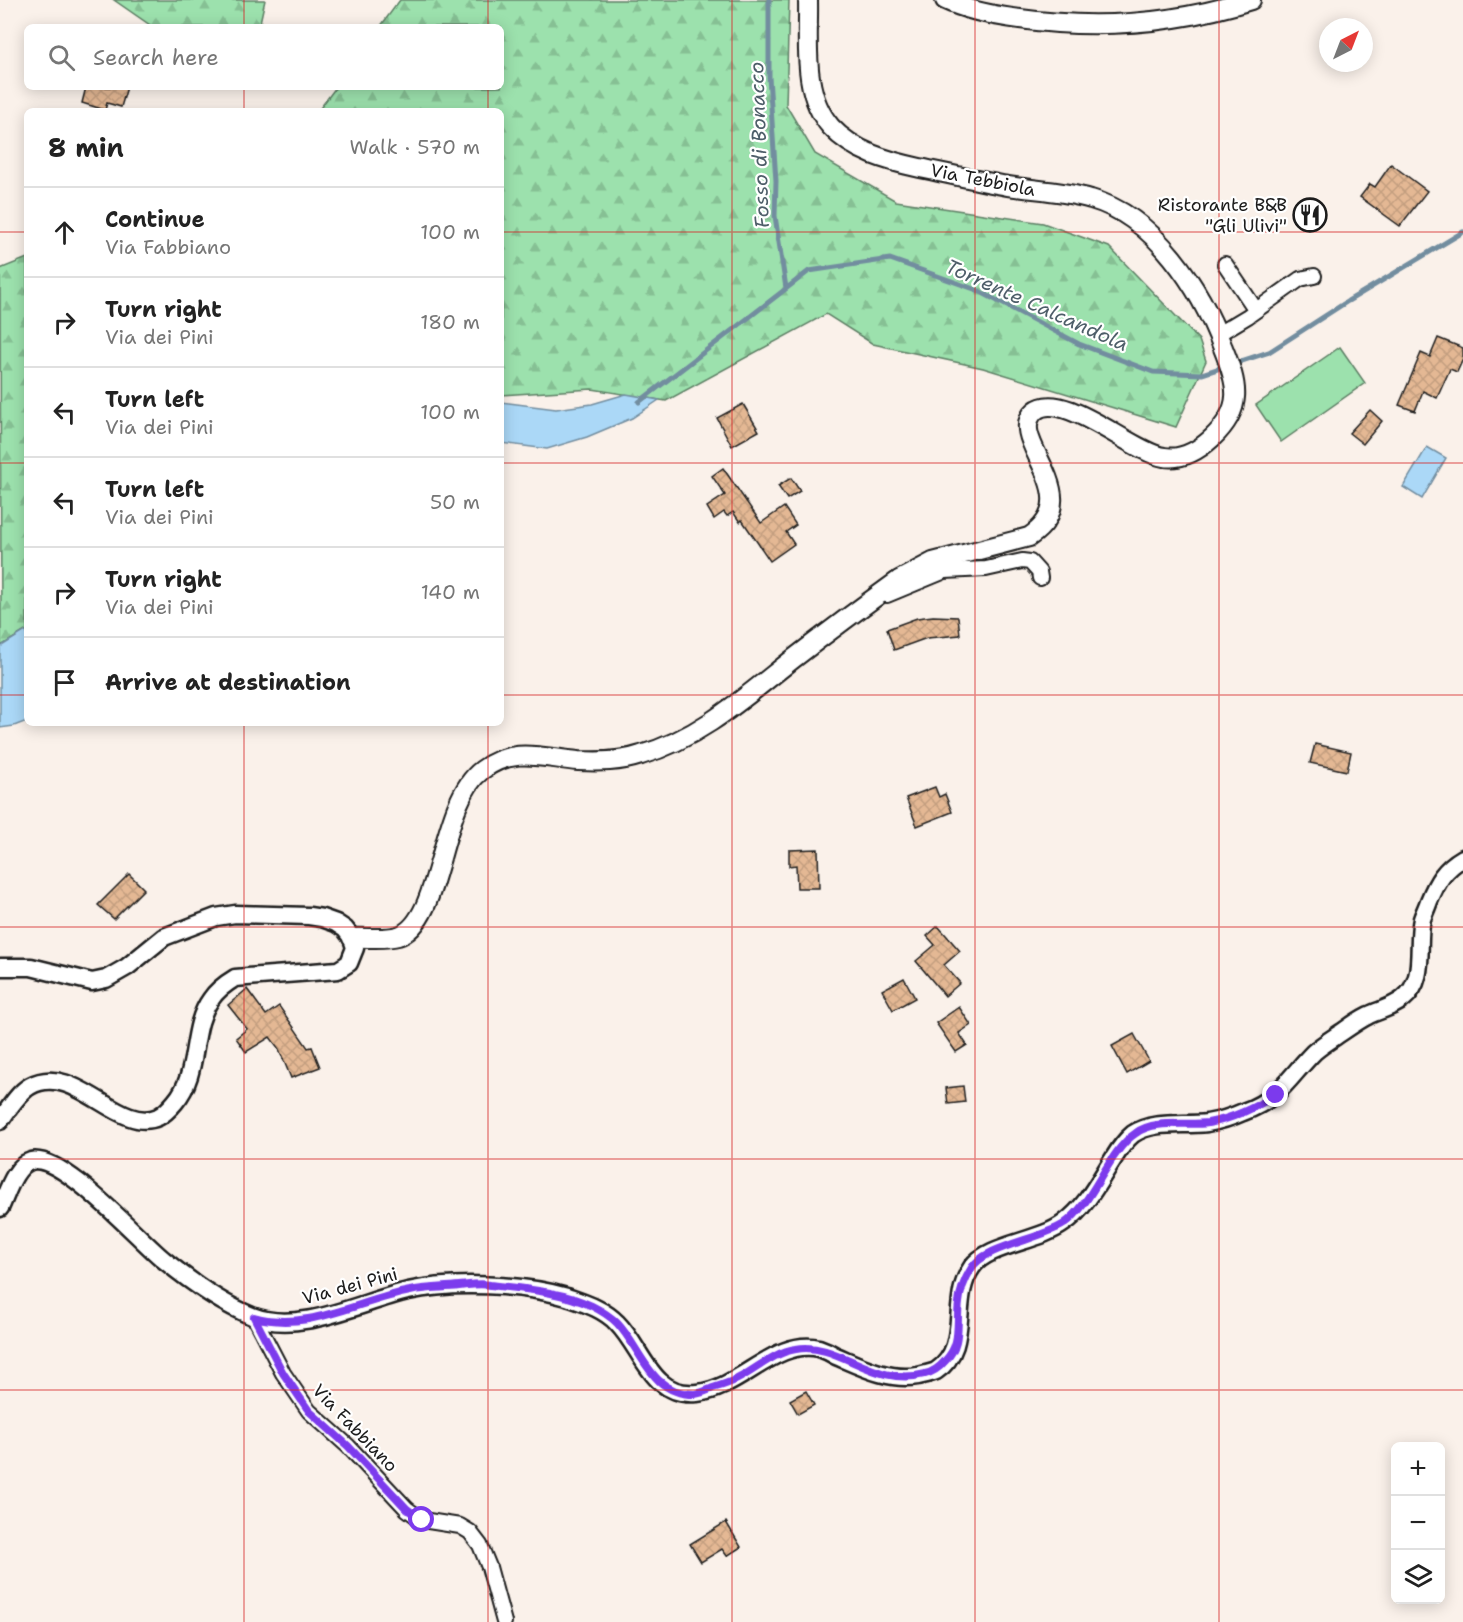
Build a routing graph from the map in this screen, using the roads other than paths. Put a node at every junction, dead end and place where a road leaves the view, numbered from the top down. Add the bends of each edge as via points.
1 (808, 0) edge
2 (945, 0) edge
3 (1251, 0) edge
4 (1225, 264) dead end
5 (1314, 276) dead end
6 (1256, 310) junction
7 (1217, 331) junction
8 (1040, 578) dead end
9 (864, 606) junction
10 (1463, 858) edge
11 (352, 938) junction
12 (0, 967) edge
13 (0, 1121) edge
14 (0, 1208) edge
15 (254, 1317) junction
16 (504, 1622) edge

1 - 7 main road, Via Tebbiola via 809,81 831,128 854,146 884,160 989,183 1092,199 1133,219 1164,246 1190,282
2 - 3 main road via 996,16 1055,24 1127,25 1212,12
4 - 6 street
5 - 6 street via 1300,279
6 - 7 street
7 - 9 main road, Via Tebbiola via 1231,367 1236,397 1229,418 1198,450 1182,457 1164,457 1133,445 1074,411 1040,408 1029,418 1027,426 1030,443 1050,483 1052,504 1046,522 1029,537 933,562 899,580
8 - 9 street via 1030,562 1022,561 986,569 945,571
9 - 11 main road via 681,741 612,761 544,755 497,760 465,788 432,885 411,928 395,937
10 - 15 street, Via dei Pini via 1436,883 1422,919 1416,979 1411,992 1399,1003 1368,1016 1315,1051 1276,1095 1248,1111 1210,1123 1147,1127 1136,1132 1067,1222 1046,1234 986,1254 973,1265 959,1303 956,1345 935,1372 905,1377 883,1375 818,1348 798,1348 780,1352 739,1378 696,1394 661,1384 616,1322 592,1306 562,1296 484,1284 411,1290 324,1317 274,1322
11 - 12 street via 336,923 322,918 235,914 192,925 164,938 106,979 92,982 31,967
11 - 13 street via 355,948 349,963 338,970 235,978 221,987 209,1001 182,1094 159,1117 132,1118 65,1082 51,1081 30,1086
14 - 15 street, Via dei Pini via 22,1166 30,1161 50,1163 77,1179 194,1284
15 - 16 street, Via Fabbiano via 283,1373 309,1411 407,1509 422,1520 460,1526 475,1538 489,1567

